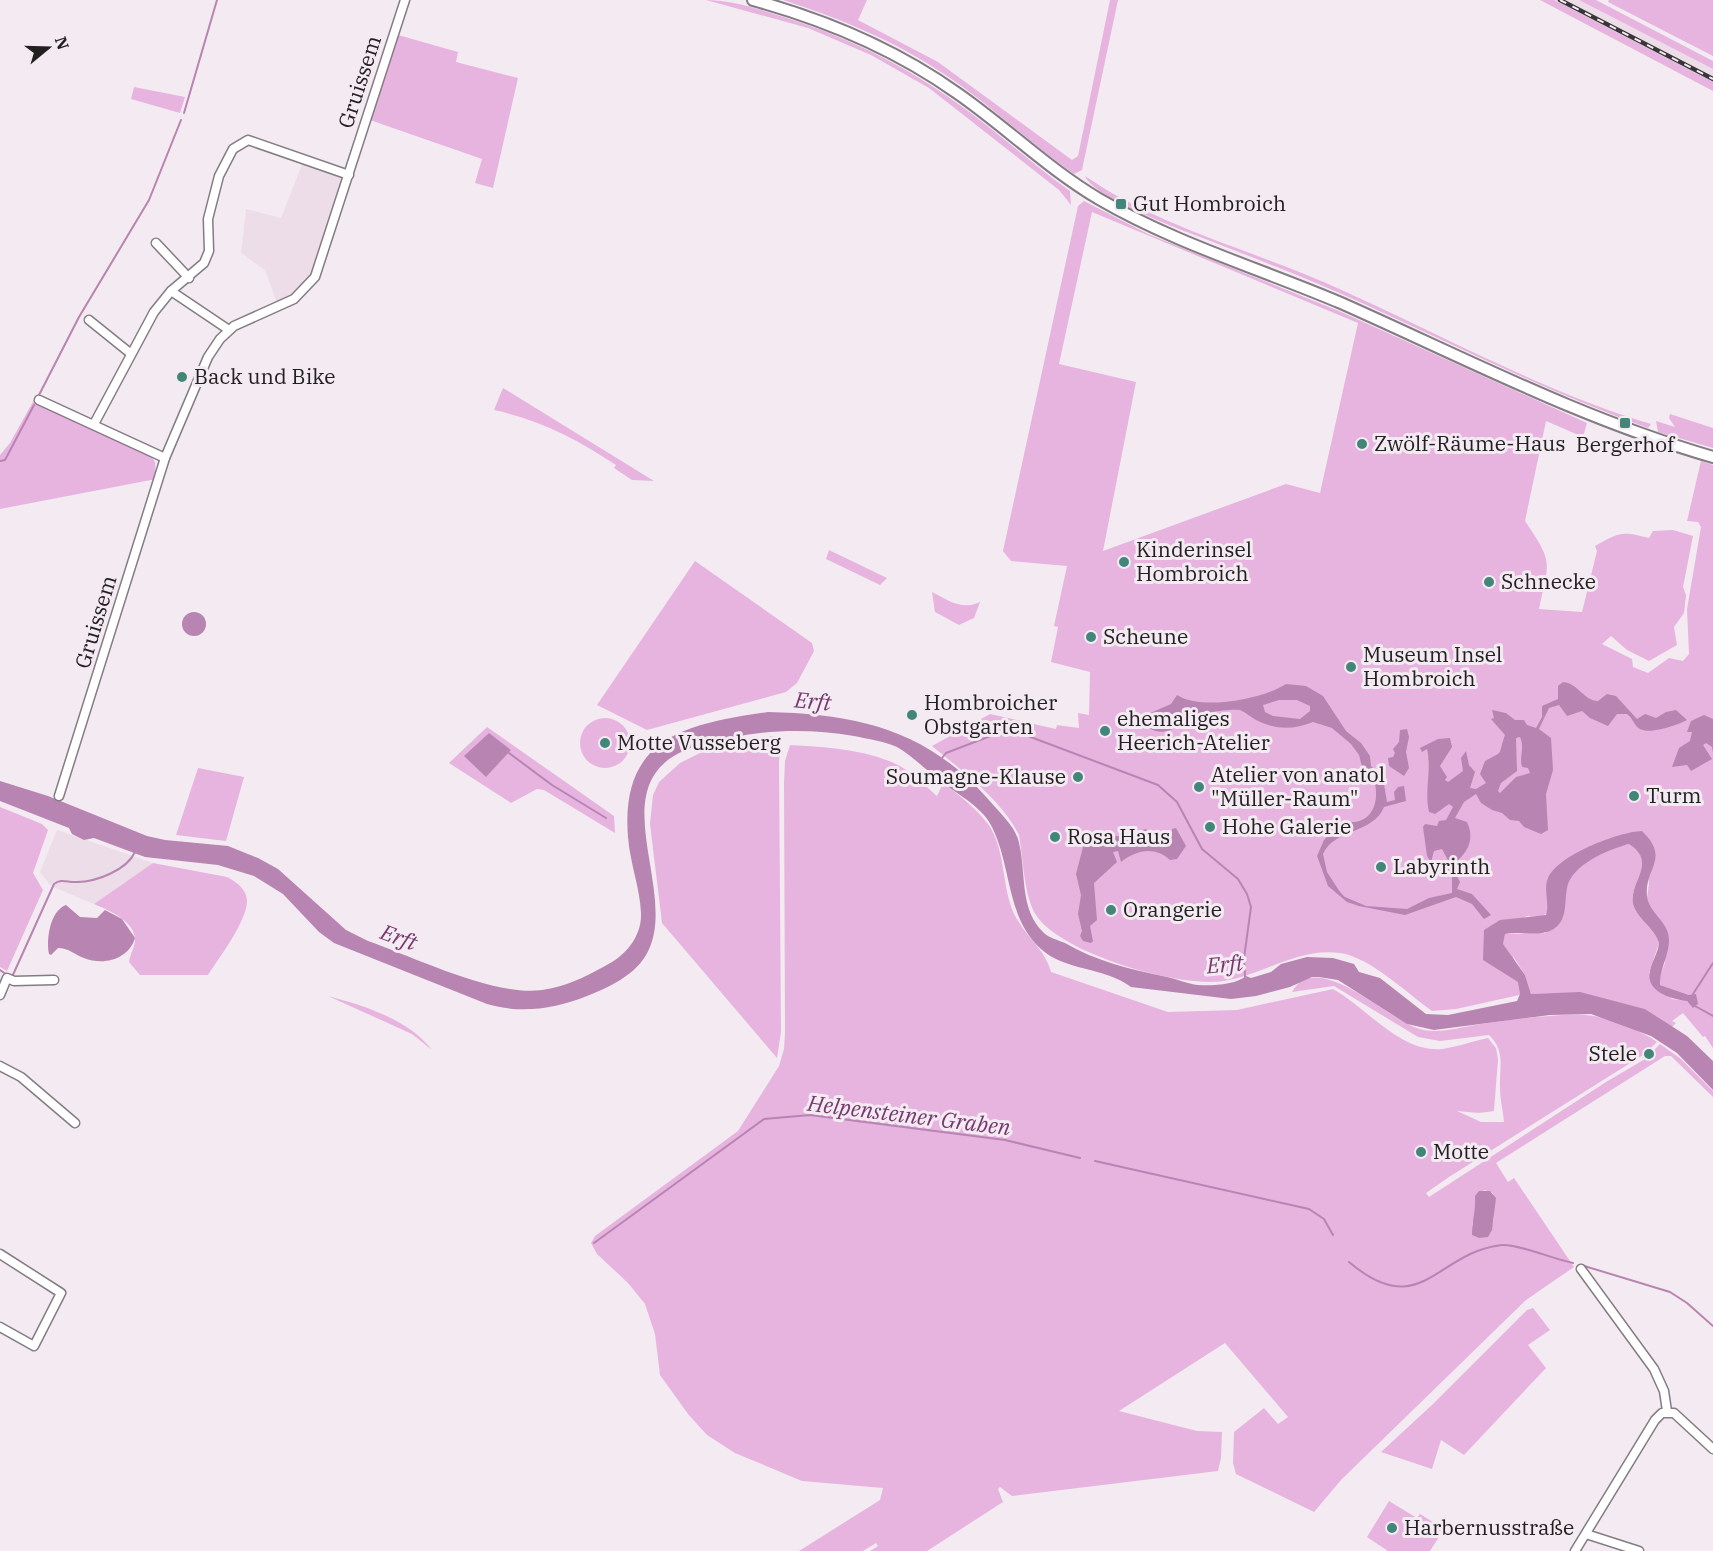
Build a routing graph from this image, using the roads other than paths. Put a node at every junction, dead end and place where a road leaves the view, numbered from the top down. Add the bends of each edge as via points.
1 (405, 0) edge
2 (753, 0) edge
3 (349, 176) junction
4 (156, 243) dead end
5 (189, 278) junction
6 (171, 291) junction
7 (89, 320) dead end
8 (229, 330) junction
9 (130, 353) junction
10 (39, 400) dead end
11 (94, 424) junction
12 (1713, 457) edge
13 (165, 458) junction
14 (59, 796) dead end
15 (54, 980) dead end
16 (0, 995) edge
17 (0, 1066) edge
18 (75, 1123) dead end
19 (0, 1254) edge
20 (1581, 1269) dead end
21 (0, 1327) edge
22 (1667, 1411) junction
23 (1713, 1449) edge
24 (1586, 1534) junction
25 (1575, 1551) edge
26 (1639, 1551) edge

1 - 3 street, Gruissem
2 - 12 main road via 843,30 915,65 966,99 1080,188 1134,218 1348,306 1565,406
3 - 5 street via 248,140 242,142 229,154 215,189 208,219 207,258
3 - 8 street, Gruissem via 312,282 294,299 247,318
4 - 5 street
5 - 6 street
6 - 8 street
6 - 9 street
7 - 9 street
8 - 13 street, Gruissem via 208,357
9 - 11 street
10 - 11 street
11 - 13 street
13 - 14 street, Gruissem
15 - 16 street via 7,978
17 - 18 street via 21,1077
19 - 21 street via 61,1293 33,1346
20 - 22 street via 1654,1369 1664,1391
22 - 23 street
22 - 24 street via 1655,1420
24 - 25 street
24 - 26 street

